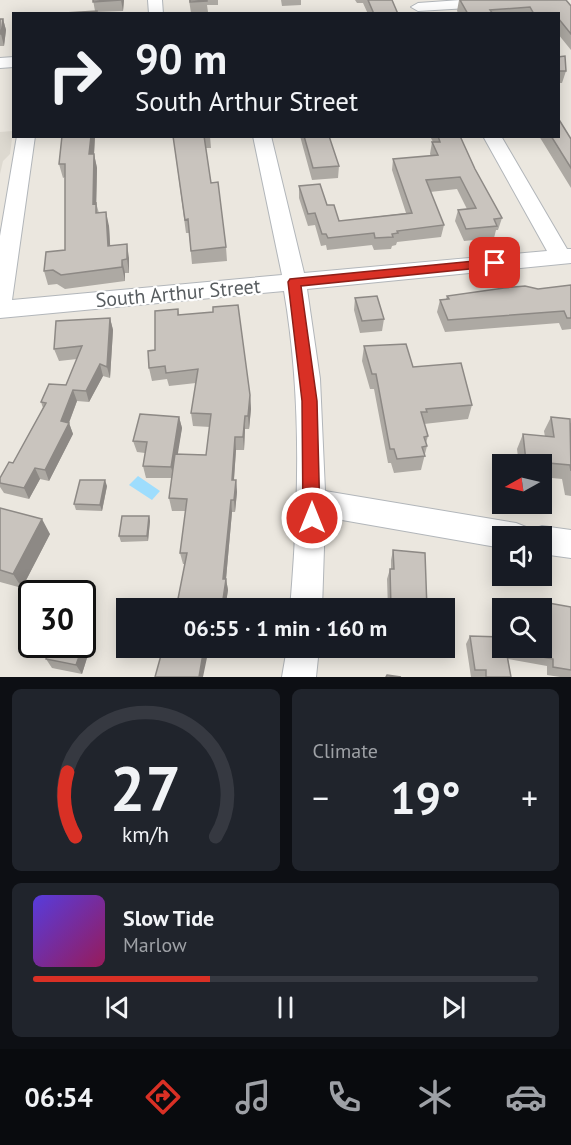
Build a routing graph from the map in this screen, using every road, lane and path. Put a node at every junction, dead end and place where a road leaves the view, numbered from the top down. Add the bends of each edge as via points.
1 (535, 0) edge
2 (418, 7) edge
3 (26, 138) edge
4 (262, 138) edge
5 (493, 138) edge
6 (566, 256) edge
7 (294, 282) junction
8 (0, 304) edge
9 (0, 310) edge
10 (312, 502) junction
11 (492, 533) edge
12 (552, 541) edge
13 (571, 544) edge
14 (307, 598) edge
15 (302, 658) edge
16 (299, 677) edge

1 - 2 street
3 - 8 street
4 - 7 street
5 - 6 street
6 - 7 street, South Arthur Street
7 - 9 street, South Arthur Street
7 - 10 street via 309,401
10 - 11 street
10 - 14 street
12 - 13 street
15 - 16 street

